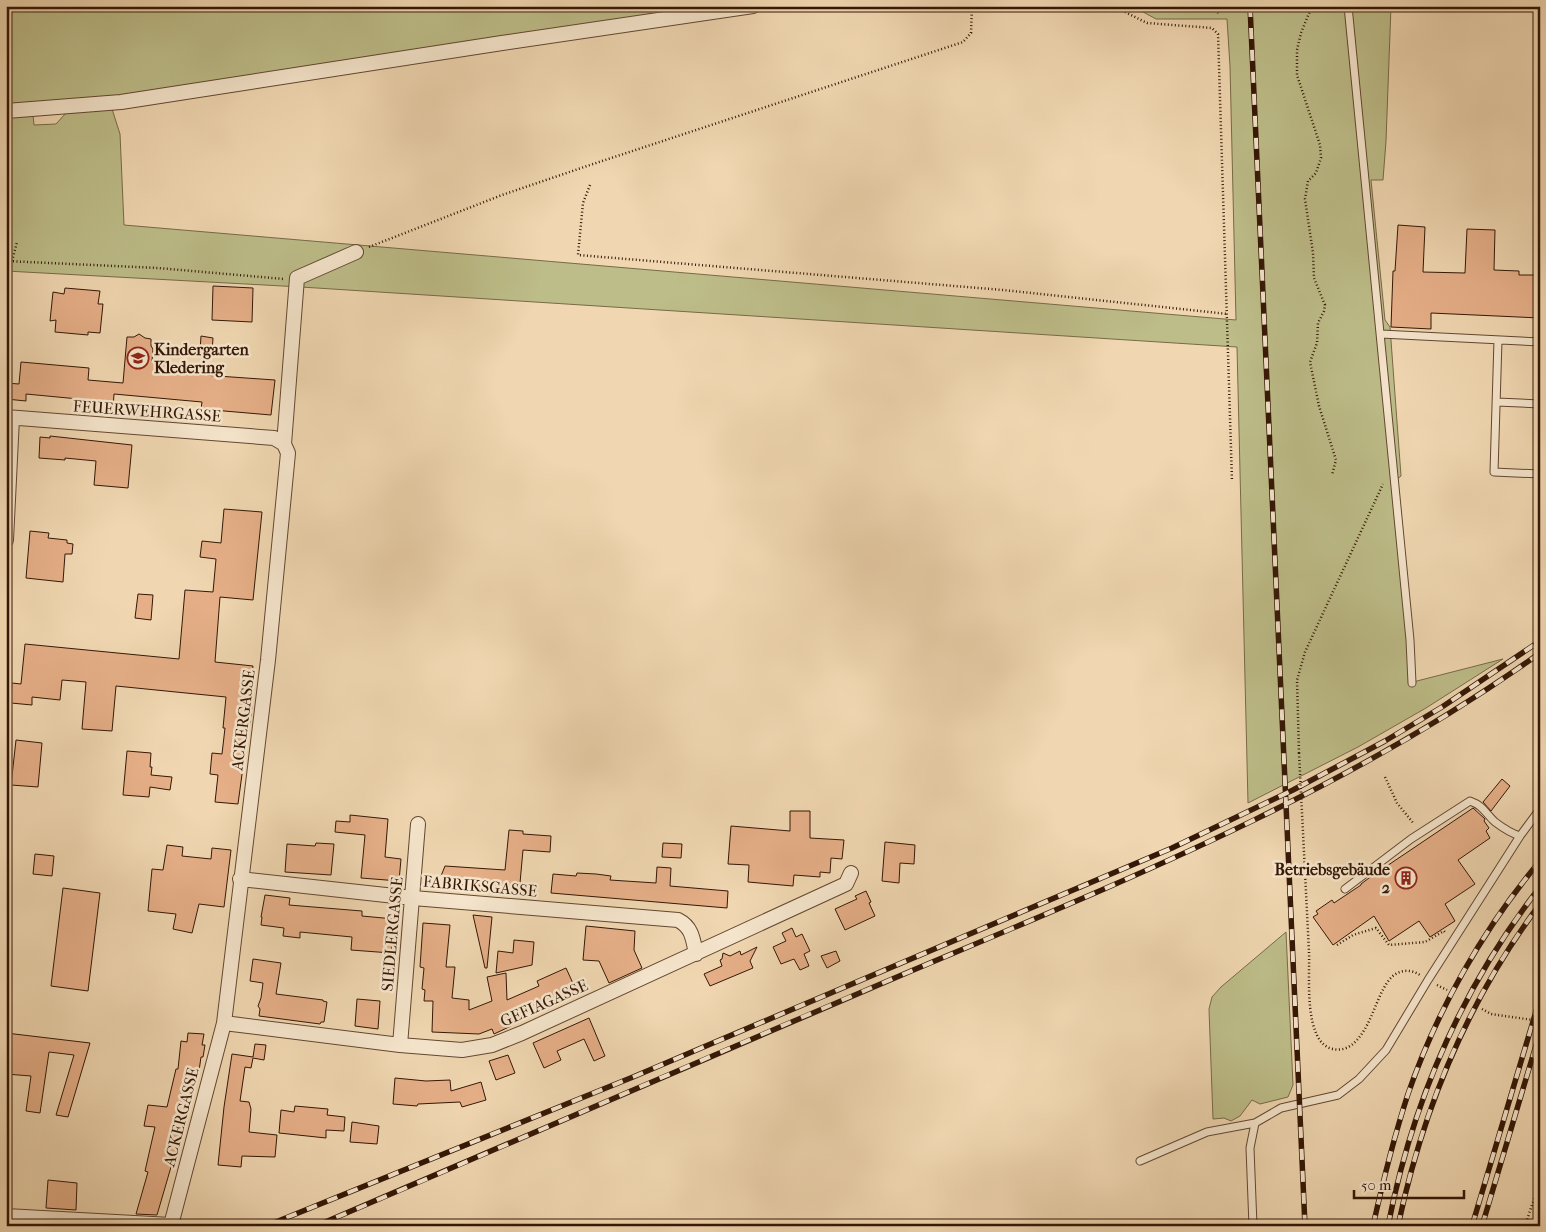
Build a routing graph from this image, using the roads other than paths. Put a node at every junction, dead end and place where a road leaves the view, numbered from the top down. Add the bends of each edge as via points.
1 (753, 6) edge
2 (1348, 6) edge
3 (6, 111) edge
4 (356, 252) road end
5 (1381, 334) junction
6 (1498, 340) junction
7 (1540, 342) edge
8 (1496, 402) junction
9 (1540, 404) edge
10 (9, 418) edge
11 (284, 444) junction
12 (1540, 474) edge
13 (6, 540) edge
14 (1412, 683) dead end
15 (1540, 809) edge
16 (418, 824) dead end
17 (1520, 836) junction
18 (851, 874) dead end
19 (240, 880) junction
20 (1345, 889) dead end
21 (412, 898) junction
22 (696, 954) junction
23 (224, 1023) junction
24 (400, 1046) junction
25 (1255, 1123) junction
26 (1140, 1161) dead end
27 (6, 1216) edge
28 (171, 1225) edge
29 (1252, 1226) edge

1 - 3 street via 120,102
2 - 5 lane
4 - 11 street, ACKERGASSE via 297,278
5 - 6 lane
5 - 14 lane
6 - 7 lane
6 - 8 lane
8 - 9 lane
8 - 12 lane via 1494,472
10 - 11 street, FEUERWEHRGASSE via 274,438
10 - 13 street
11 - 19 street, ACKERGASSE via 288,453 268,660
15 - 17 lane
16 - 21 street, SIEDLERGASSE
17 - 20 lane via 1508,832 1480,805 1470,802 1422,832
17 - 25 lane via 1386,1050 1359,1079 1338,1094 1280,1108
18 - 22 street, GEFIAGASSE via 846,884
19 - 21 street, FABRIKSGASSE
19 - 23 street, ACKERGASSE
21 - 22 street, FABRIKSGASSE via 678,920 686,924
21 - 24 street, SIEDLERGASSE
22 - 24 street, GEFIAGASSE via 492,1045 462,1050
23 - 24 street, GEFIAGASSE
23 - 28 street, ACKERGASSE
25 - 26 lane via 1207,1132
25 - 29 lane via 1250,1148
27 - 28 street

